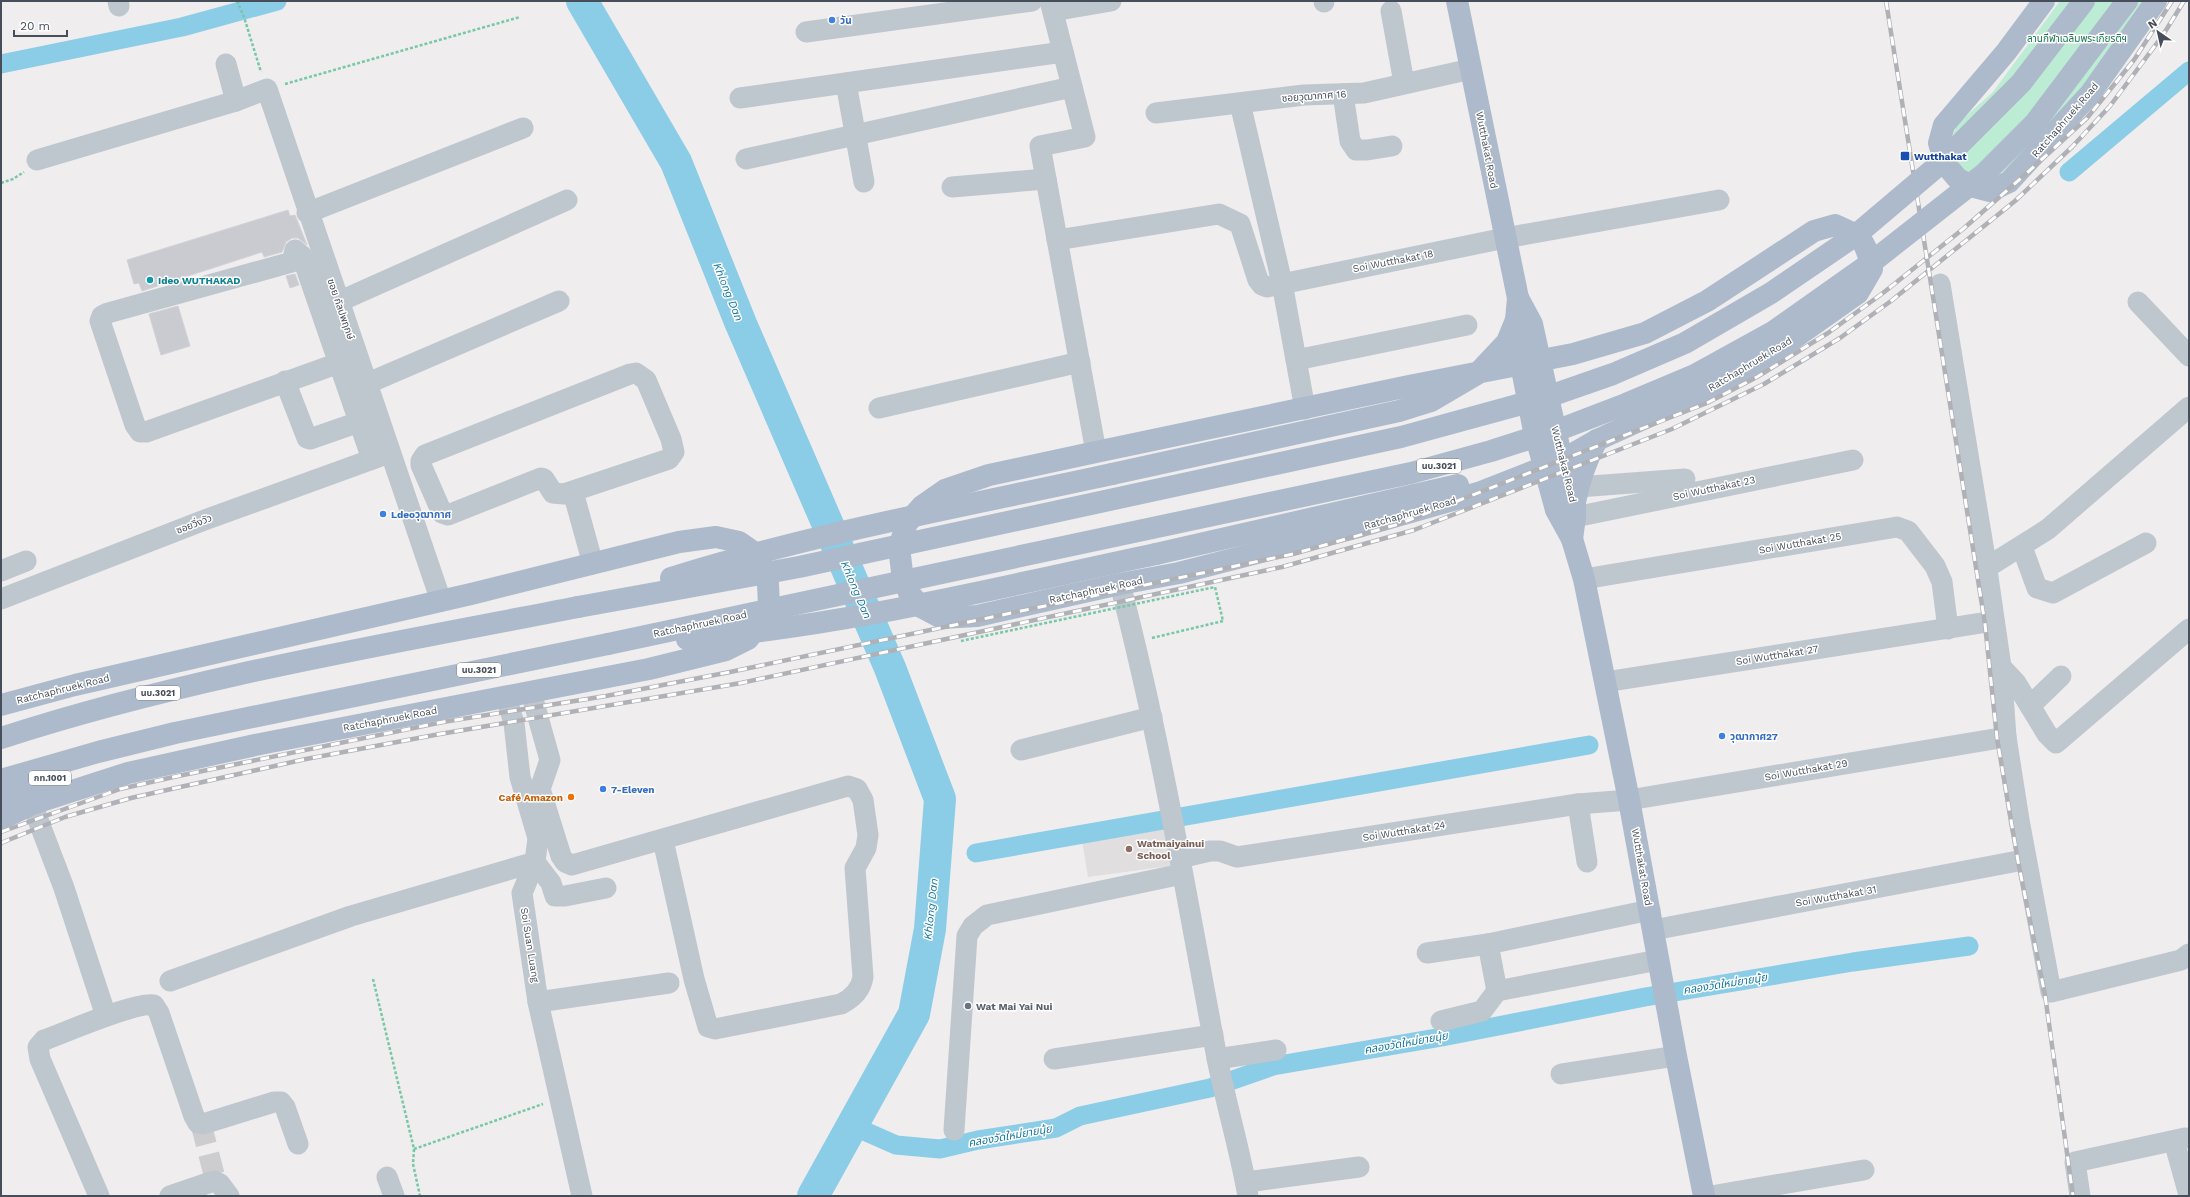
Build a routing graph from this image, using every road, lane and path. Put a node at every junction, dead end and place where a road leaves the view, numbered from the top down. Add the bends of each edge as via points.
1 (237, 1) edge
2 (1032, 1) edge
3 (1111, 1) edge
4 (1457, 1) edge
5 (2044, 1) edge
6 (2084, 1) edge
7 (2127, 1) edge
8 (2156, 1) edge
9 (1051, 6) edge
10 (1391, 11) dead end
11 (520, 17) dead end
12 (806, 32) dead end
13 (1063, 52) junction
14 (226, 64) dead end
15 (1471, 69) junction
16 (846, 83) junction
17 (1404, 83) junction
18 (1072, 87) junction
19 (267, 89) junction
20 (1343, 94) junction
21 (740, 98) dead end
22 (236, 101) junction
23 (1240, 103) junction
24 (1156, 113) dead end
25 (523, 128) dead end
26 (855, 134) junction
27 (1392, 146) dead end
28 (37, 160) joint
29 (746, 160) dead end
30 (1046, 179) junction
31 (864, 182) dead end
32 (1, 183) edge
33 (952, 187) dead end
34 (567, 200) dead end
35 (1719, 200) dead end
36 (307, 213) junction
37 (1505, 238) junction
38 (1057, 240) junction
39 (1282, 283) junction
40 (1940, 284) dead end
41 (560, 301) dead end
42 (338, 302) junction
43 (2138, 302) dead end
44 (1524, 322) junction
45 (1467, 325) dead end
46 (1573, 354) junction
47 (2189, 356) edge
48 (1296, 360) junction
49 (1531, 361) junction
50 (1080, 362) junction
51 (339, 363) junction
52 (1477, 374) junction
53 (286, 381) junction
54 (366, 384) junction
55 (879, 408) dead end
56 (2189, 408) edge
57 (1305, 409) junction
58 (359, 422) junction
59 (1597, 440) junction
60 (1096, 452) junction
61 (380, 456) junction
62 (1853, 460) dead end
63 (1553, 464) junction
64 (1520, 478) junction
65 (1685, 479) dead end
66 (573, 492) junction
67 (1571, 504) junction
68 (2146, 543) dead end
69 (2022, 547) junction
70 (26, 562) dead end
71 (593, 564) junction
72 (1986, 568) junction
73 (1, 571) edge
74 (1584, 579) junction
75 (1120, 584) junction
76 (1, 599) edge
77 (440, 600) junction
78 (578, 607) junction
79 (1994, 621) junction
80 (1948, 629) junction
81 (2189, 629) edge
82 (1151, 639) dead end
83 (961, 641) dead end
84 (608, 644) junction
85 (2001, 668) junction
86 (2061, 676) dead end
87 (1605, 682) junction
88 (531, 692) junction
89 (506, 697) junction
90 (1, 705) edge
91 (2030, 706) junction
92 (1152, 717) junction
93 (2006, 737) junction
94 (1, 738) edge
95 (1022, 750) dead end
96 (98, 752) junction
97 (1, 780) edge
98 (1630, 800) junction
99 (1, 801) edge
100 (32, 804) junction
101 (1578, 804) junction
102 (1, 819) edge
103 (662, 840) junction
104 (2018, 861) dead end
105 (535, 862) junction
106 (1587, 862) dead end
107 (1181, 866) junction
108 (606, 888) dead end
109 (1651, 920) junction
110 (1488, 944) junction
111 (1427, 953) dead end
112 (2189, 954) edge
113 (1658, 960) junction
114 (373, 979) dead end
115 (170, 981) dead end
116 (669, 983) dead end
117 (1497, 991) junction
118 (538, 1002) junction
119 (106, 1016) junction
120 (1441, 1020) dead end
121 (1213, 1035) junction
122 (1276, 1050) dead end
123 (1676, 1056) junction
124 (1054, 1059) dead end
125 (1561, 1074) dead end
126 (1221, 1075) junction
127 (560, 1098) junction
128 (954, 1130) dead end
129 (298, 1144) dead end
130 (414, 1148) junction
131 (1359, 1167) dead end
132 (1864, 1170) dead end
133 (1247, 1189) edge
134 (2189, 1195) edge
135 (99, 1196) edge
136 (170, 1196) edge
137 (229, 1196) edge
138 (420, 1196) edge
139 (582, 1196) edge
140 (1704, 1196) edge
141 (1711, 1196) edge
142 (2080, 1196) edge

1 - 19 path
2 - 12 street
3 - 9 street
4 - 15 main road, Wutthakat Road
5 - 8 main road, Ratchaphruek Road via 2006,52 1944,124 1939,143 1945,164 1957,178 1971,186 1990,191 2009,182 2090,94
6 - 78 main road, นบ.3021, bridge via 2021,83 1941,163 1856,235 1771,293 1685,343 1613,374 1548,397 1401,437 799,567
7 - 84 main road, Ratchaphruek Road / นบ.3021, bridge via 2035,123 1984,174 1872,262 1774,332 1696,375 1566,427 1411,473
9 - 13 street
10 - 17 street
11 - 19 path
13 - 16 street
13 - 18 street
14 - 22 street
15 - 17 street, ซอยวุฒากาศ 16
15 - 37 main road, Wutthakat Road
16 - 21 street
16 - 26 street
17 - 20 street, ซอยวุฒากาศ 16 via 1364,93
18 - 26 street
18 - 30 street via 1085,137 1040,146
19 - 22 street
19 - 36 street, ซอย กัลปพฤกษ์
20 - 23 street, ซอยวุฒากาศ 16 via 1304,95
20 - 27 street via 1350,141 1356,150
22 - 28 street
23 - 24 street, ซอยวุฒากาศ 16
23 - 39 street
25 - 36 street
26 - 29 street
26 - 31 street
28 - 32 path via 19,176
30 - 33 street
30 - 38 street
34 - 42 street
35 - 37 street, Soi Wutthakat 18
36 - 42 street, ซอย กัลปพฤกษ์
37 - 39 street, Soi Wutthakat 18
37 - 44 main road, Wutthakat Road
38 - 39 street, Soi Wutthakat 18 via 1219,214 1240,224 1258,280 1262,285 1267,287
38 - 50 street
39 - 48 street
40 - 72 street
41 - 54 street
42 - 54 street, ซอย กัลปพฤกษ์
43 - 47 street
44 - 46 main road via 1558,349
44 - 49 main road, Wutthakat Road
44 - 52 main road
45 - 48 street
46 - 49 main road, Ratchaphruek Road
46 - 59 main road, Ratchaphruek Road via 1652,330 1707,301 1814,231 1835,225 1858,235 1867,249 1872,269 1858,293 1842,305 1773,353 1723,383
48 - 57 street
49 - 52 main road, Ratchaphruek Road
49 - 63 main road, Wutthakat Road via 1533,426
50 - 55 street
50 - 60 street
51 - 53 street
51 - 53 street via 302,256 295,250 292,262 108,313 101,318 101,326 135,425 140,432
51 - 58 street
52 - 57 main road, Ratchaphruek Road
52 - 78 main road, bridge via 1431,401 1399,411 782,547
53 - 58 street via 307,438
54 - 61 street, ซอย กัลปพฤกษ์
56 - 69 street via 2048,529
57 - 60 main road, Ratchaphruek Road
58 - 61 street
59 - 63 main road, Ratchaphruek Road
59 - 67 main road via 1588,456
60 - 75 main road, Ratchaphruek Road via 988,476 945,490 922,506 906,523 899,547 902,572 909,593 917,603 942,618 977,616
61 - 76 street, ซอยวิ่งวัว via 202,521
61 - 77 street, ซอย กัลปพฤกษ์
62 - 67 street, Soi Wutthakat 23
63 - 64 main road, Ratchaphruek Road
63 - 67 main road, Wutthakat Road
64 - 67 main road via 1541,491
64 - 75 main road, Ratchaphruek Road via 1438,506 1179,573
64 - 84 main road, bridge via 1461,484 1156,554 898,609 730,635
65 - 67 street
66 - 66 street via 666,460 673,454 671,439 646,380 640,375 630,374 450,444 426,454 421,461 440,510 445,514 541,478 553,494
66 - 71 street
67 - 74 main road, Wutthakat Road via 1572,539
68 - 69 street via 2053,593 2037,588
69 - 72 street
70 - 73 street
71 - 77 main road, Ratchaphruek Road / นบ.3021
71 - 88 main road, Ratchaphruek Road / นบ.3021 via 679,542 716,537 739,542 752,551 764,571 768,584 769,606 764,619 748,639 726,650 649,669
72 - 79 street
74 - 80 street, Soi Wutthakat 25 via 1897,527 1908,531 1935,566 1942,582
74 - 87 main road, Wutthakat Road
75 - 92 street
77 - 90 main road, Ratchaphruek Road / นบ.3021 via 76,685
78 - 94 main road, นบ.3021 via 134,698
79 - 80 street, Soi Wutthakat 27
79 - 85 street
80 - 87 street, Soi Wutthakat 27
81 - 91 street via 2056,743 2047,734
82 - 83 path, bridge via 1223,621 1215,587
84 - 96 main road, Ratchaphruek Road / นบ.3021 via 175,733
85 - 91 street via 2016,682
85 - 93 street
86 - 91 street
87 - 98 main road, Wutthakat Road
88 - 89 main road, Ratchaphruek Road / นบ.3021
88 - 103 street via 550,760 540,789 565,862 576,865
89 - 100 main road, Ratchaphruek Road / นบ.3021 via 260,744 128,773
89 - 105 street, Soi Suan Luang via 514,723 520,777 538,838
92 - 95 street
92 - 107 street
93 - 98 street, Soi Wutthakat 29
93 - 112 street via 2051,992 2181,960
96 - 97 main road, Ratchaphruek Road / นบ.3021
96 - 99 main road, กท.1001
98 - 101 street, Soi Wutthakat 24
98 - 109 main road, Wutthakat Road
100 - 102 main road, Ratchaphruek Road / นบ.3021
100 - 119 street via 64,888
101 - 106 street
101 - 107 street, Soi Wutthakat 24 via 1237,857 1220,851 1210,851
103 - 103 street via 848,786 857,788 864,800 868,835 866,848 855,868 863,977 856,993 841,1004 715,1030 708,1027 694,979
104 - 109 street, Soi Wutthakat 31
105 - 108 street via 551,883 555,896
105 - 115 street via 350,916
105 - 118 street, Soi Suan Luang via 522,893
107 - 121 street
107 - 128 street, Soi Wutthakat 24 via 987,915 973,926 967,936
109 - 110 street, Soi Wutthakat 31
109 - 113 main road, Wutthakat Road
110 - 111 street, Soi Wutthakat 31
110 - 117 street
113 - 117 street
113 - 123 main road, Wutthakat Road
114 - 130 path
116 - 118 street
117 - 120 street via 1482,1012
118 - 127 street, Soi Suan Luang
119 - 129 street via 145,1005 154,1005 198,1123 203,1124 278,1102 285,1107
119 - 135 street via 44,1040 39,1044 38,1051
121 - 124 street
121 - 126 street
122 - 126 street
123 - 125 street
123 - 140 main road, Wutthakat Road
126 - 133 street
127 - 130 path
127 - 139 street, Soi Suan Luang
130 - 138 path via 412,1164
131 - 133 street
132 - 141 street
134 - 142 street via 2180,1139 2075,1162
136 - 137 street via 214,1181 220,1184

